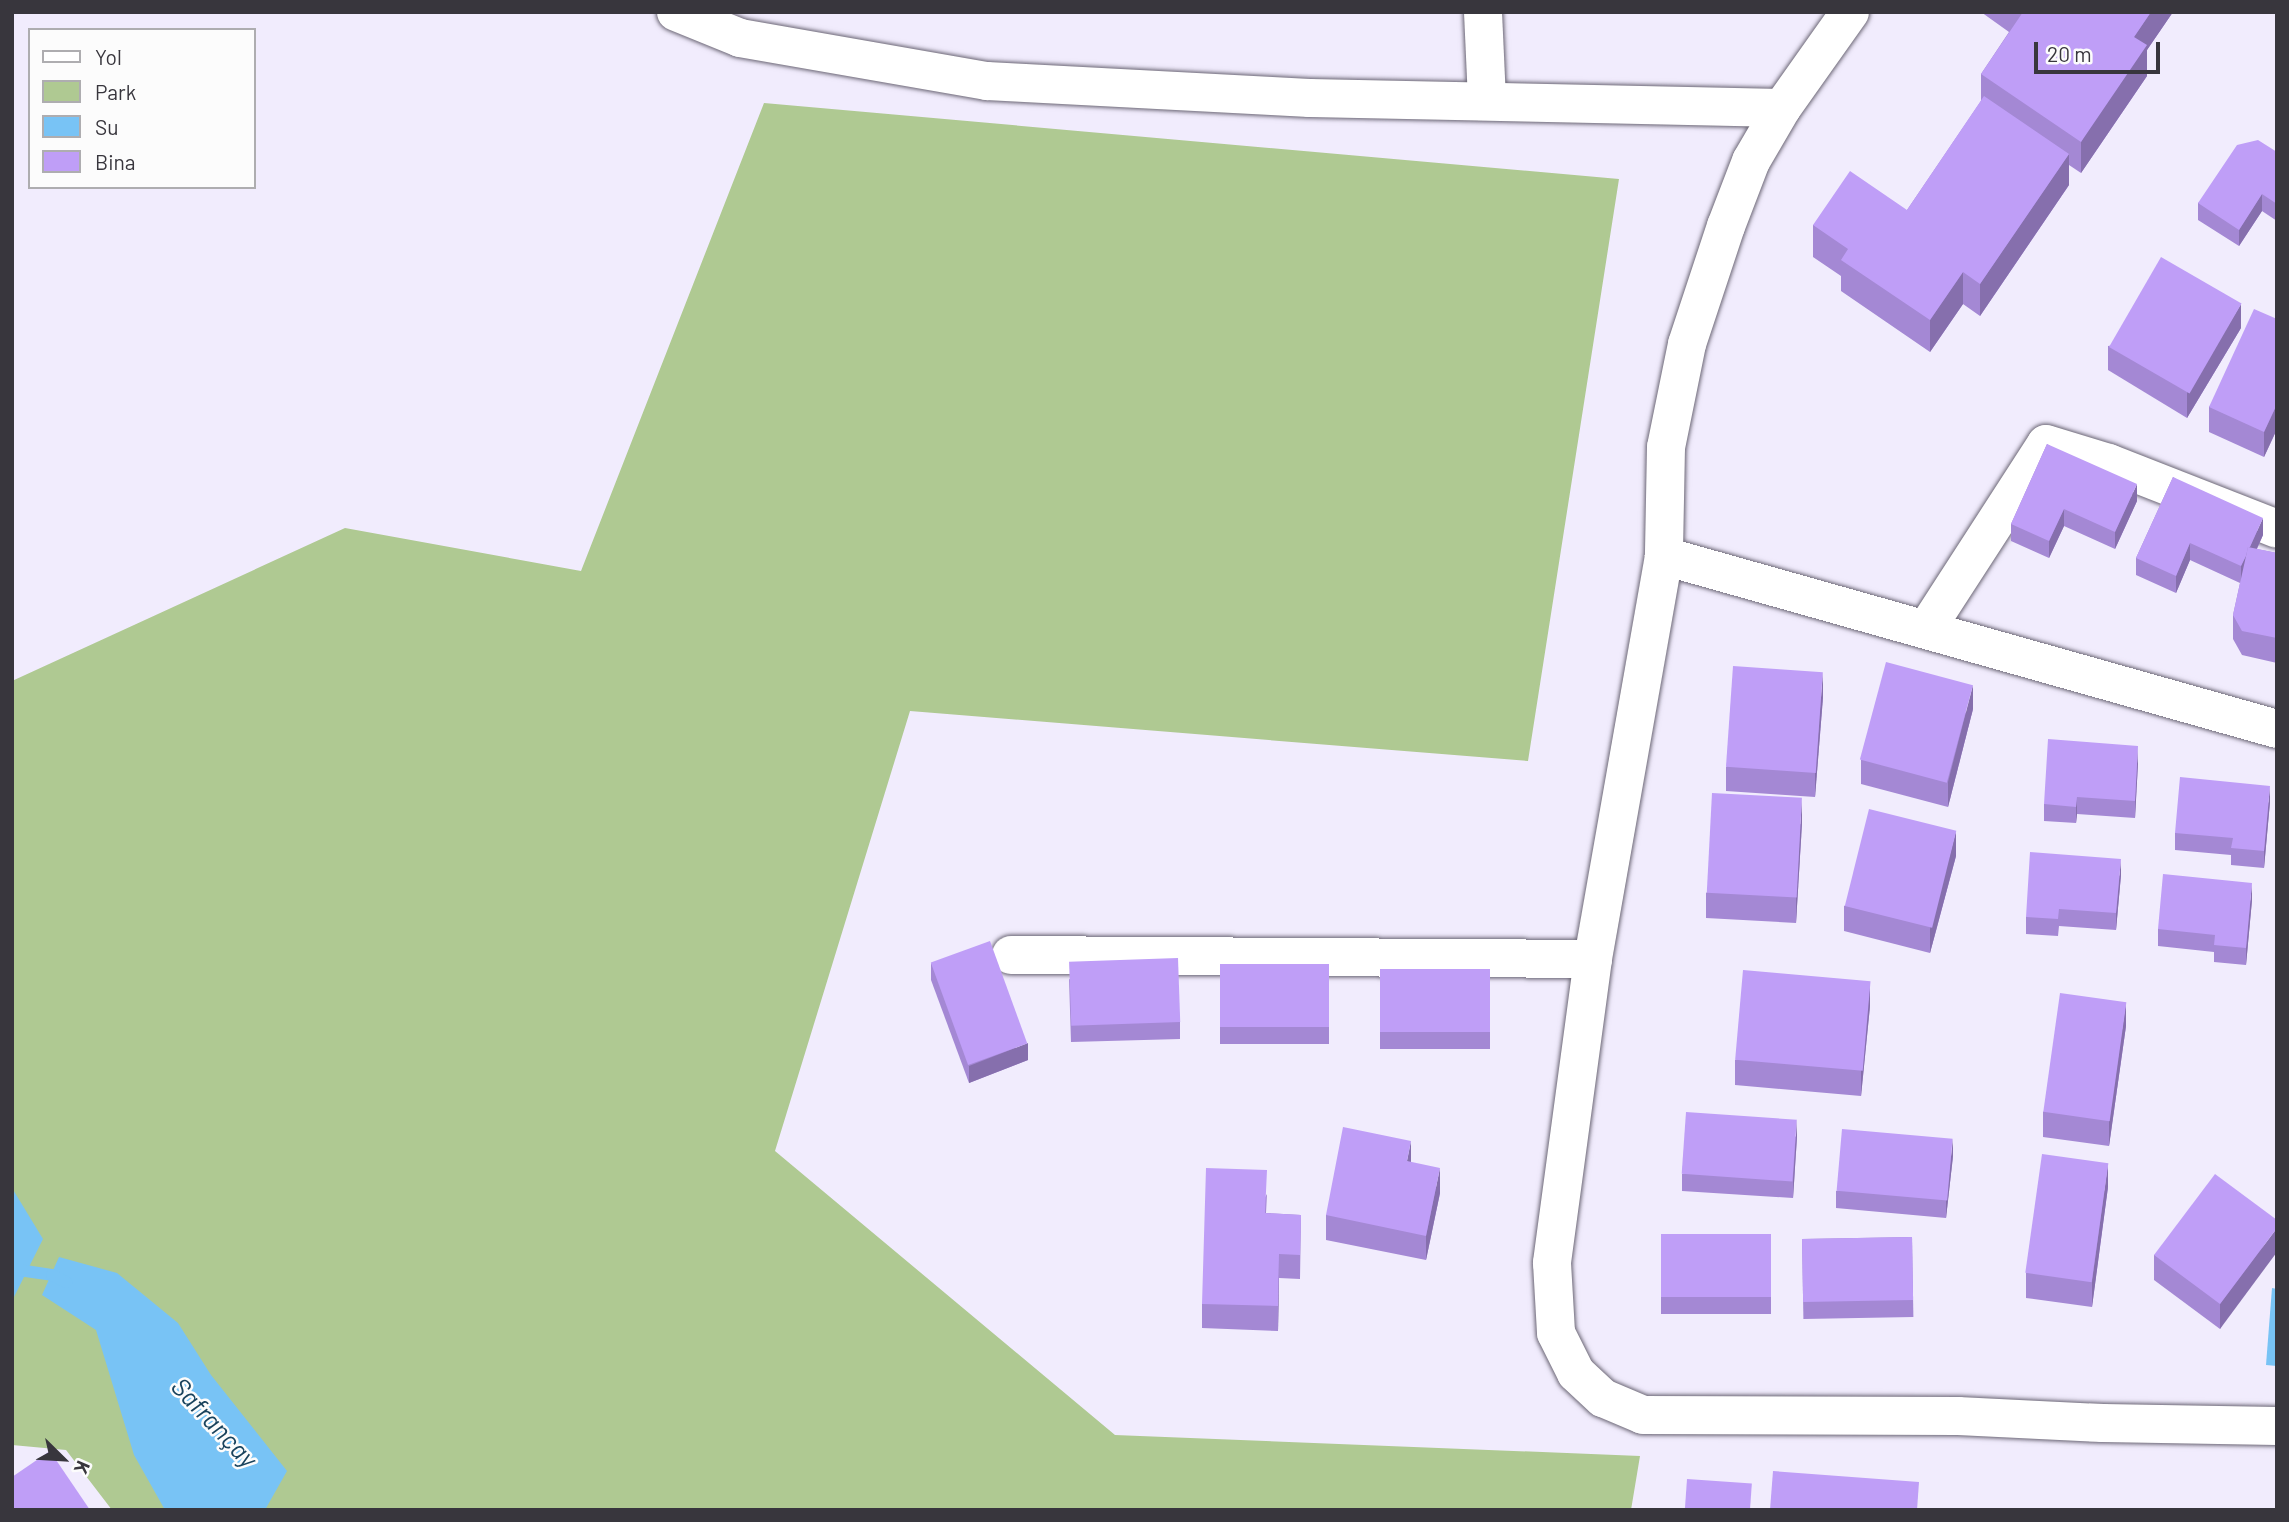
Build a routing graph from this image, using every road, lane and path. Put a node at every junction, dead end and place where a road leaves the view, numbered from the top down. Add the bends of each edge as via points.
1 (676, 12) edge
2 (1483, 12) edge
3 (1850, 12) edge
4 (1487, 101) junction
5 (1782, 108) junction
6 (2277, 529) edge
7 (1664, 556) junction
8 (1927, 628) junction
9 (2277, 729) edge
10 (1011, 955) dead end
11 (1593, 959) junction
12 (2277, 1426) edge

1 - 4 street via 740,38 987,81 1310,98
2 - 4 street
3 - 5 street
4 - 5 street
5 - 7 street via 1738,194 1687,344 1666,447
6 - 8 street via 2109,463 2046,444
7 - 8 street
7 - 11 street
8 - 9 street
10 - 11 street
11 - 12 street via 1552,1264 1556,1333 1576,1373 1603,1398 1643,1415 1958,1416

